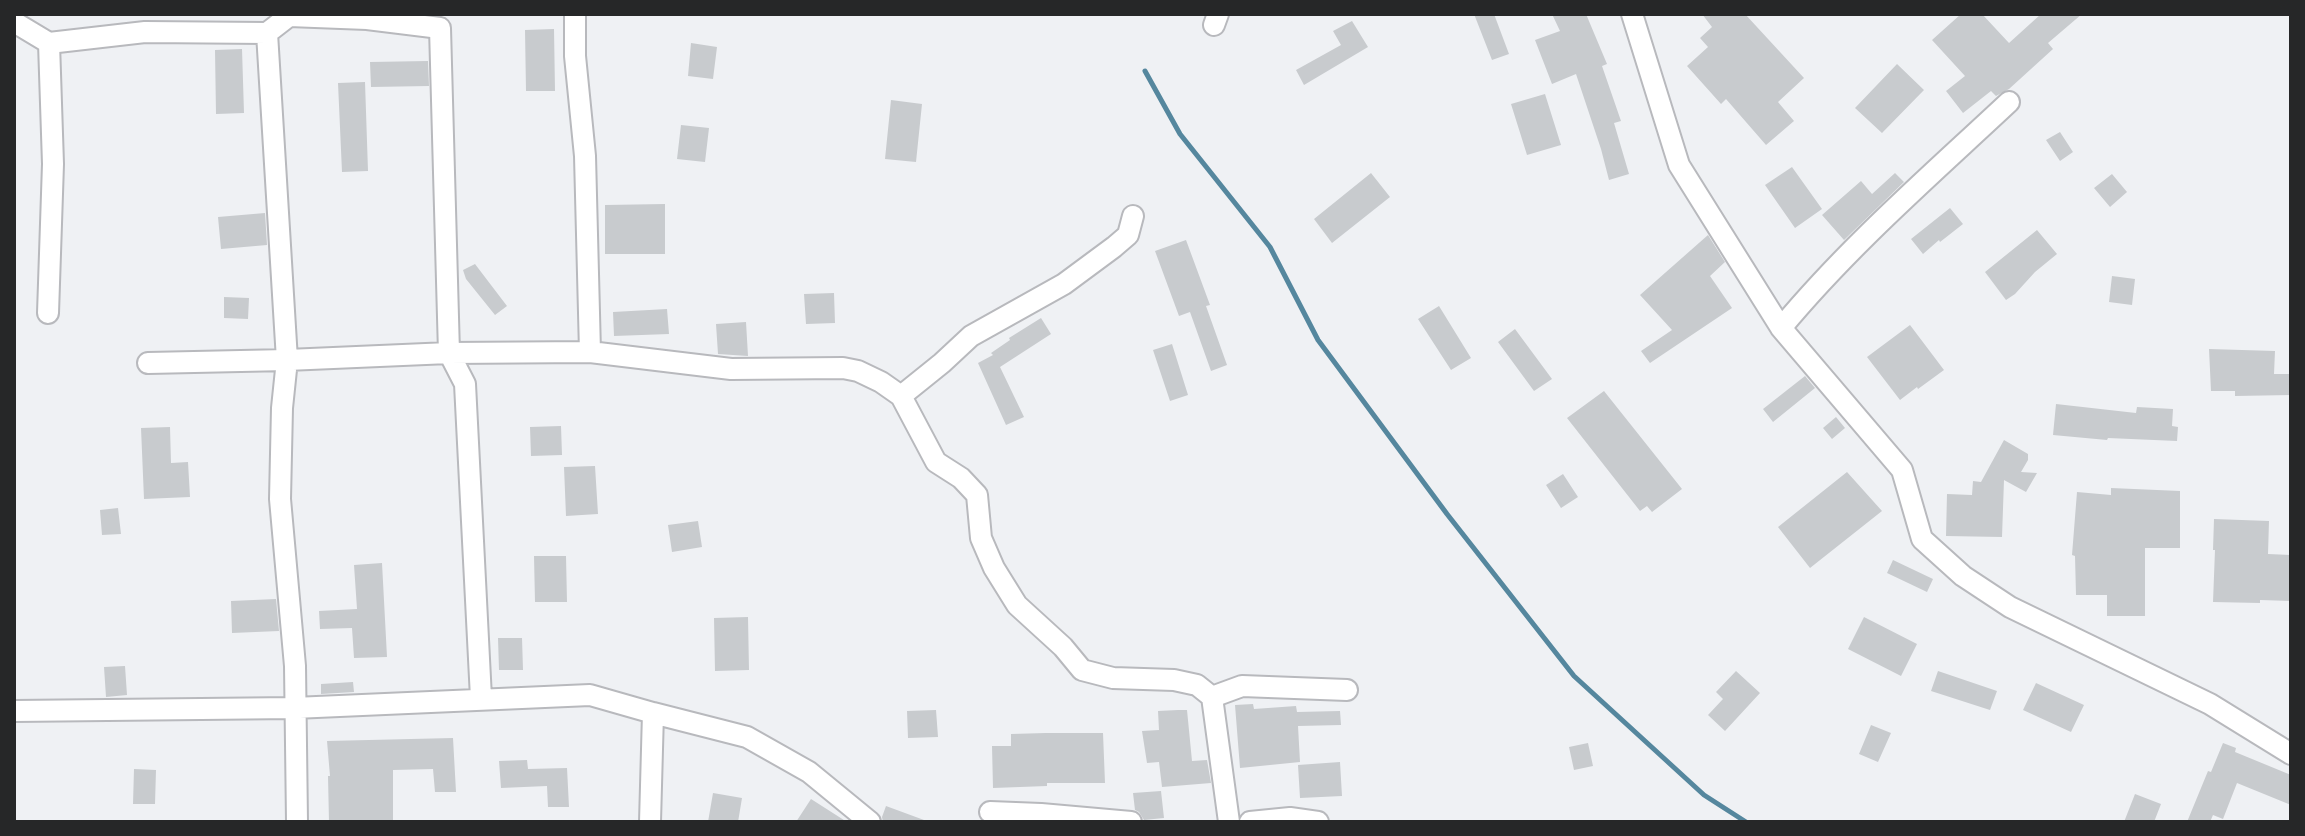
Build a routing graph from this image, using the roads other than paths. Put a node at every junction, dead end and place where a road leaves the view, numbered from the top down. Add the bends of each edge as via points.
1 (575, 14) edge
2 (1632, 14) edge
3 (439, 21) edge
4 (14, 22) edge
5 (267, 33) junction
6 (49, 43) junction
7 (2009, 102) dead end
8 (1133, 216) dead end
9 (48, 313) dead end
10 (1781, 328) junction
11 (590, 352) junction
12 (449, 353) junction
13 (287, 360) junction
14 (148, 363) dead end
15 (901, 396) junction
16 (1347, 690) dead end
17 (1212, 697) junction
18 (481, 698) junction
19 (294, 708) junction
20 (14, 711) edge
21 (653, 713) junction
22 (2291, 754) edge
23 (990, 812) dead end
24 (297, 822) edge
25 (650, 822) edge
26 (870, 822) edge
27 (1131, 822) edge
28 (1229, 822) edge
29 (1250, 822) edge
30 (1318, 822) edge

1 - 11 street
2 - 10 street via 1679,165
3 - 5 street via 289,16
3 - 12 street
4 - 6 street
5 - 6 street via 145,32
5 - 13 street
6 - 9 street via 53,164
7 - 10 street via 1818,283
8 - 15 street via 1128,235 1114,247 1064,284 971,336
10 - 22 street via 1902,470 1922,539 1963,576 2010,607 2210,704
11 - 12 street
11 - 15 street via 731,369 843,368
12 - 13 street
12 - 18 street via 465,384
13 - 14 street
13 - 19 street via 280,499
15 - 17 street via 936,462 977,495 981,538 1017,605 1082,670 1113,678 1174,680 1197,685
16 - 17 street via 1242,686
17 - 28 street
18 - 19 street
18 - 21 street via 590,695
19 - 20 street
19 - 24 street
21 - 25 street
21 - 26 street via 747,737 809,772
23 - 27 street
29 - 30 street

